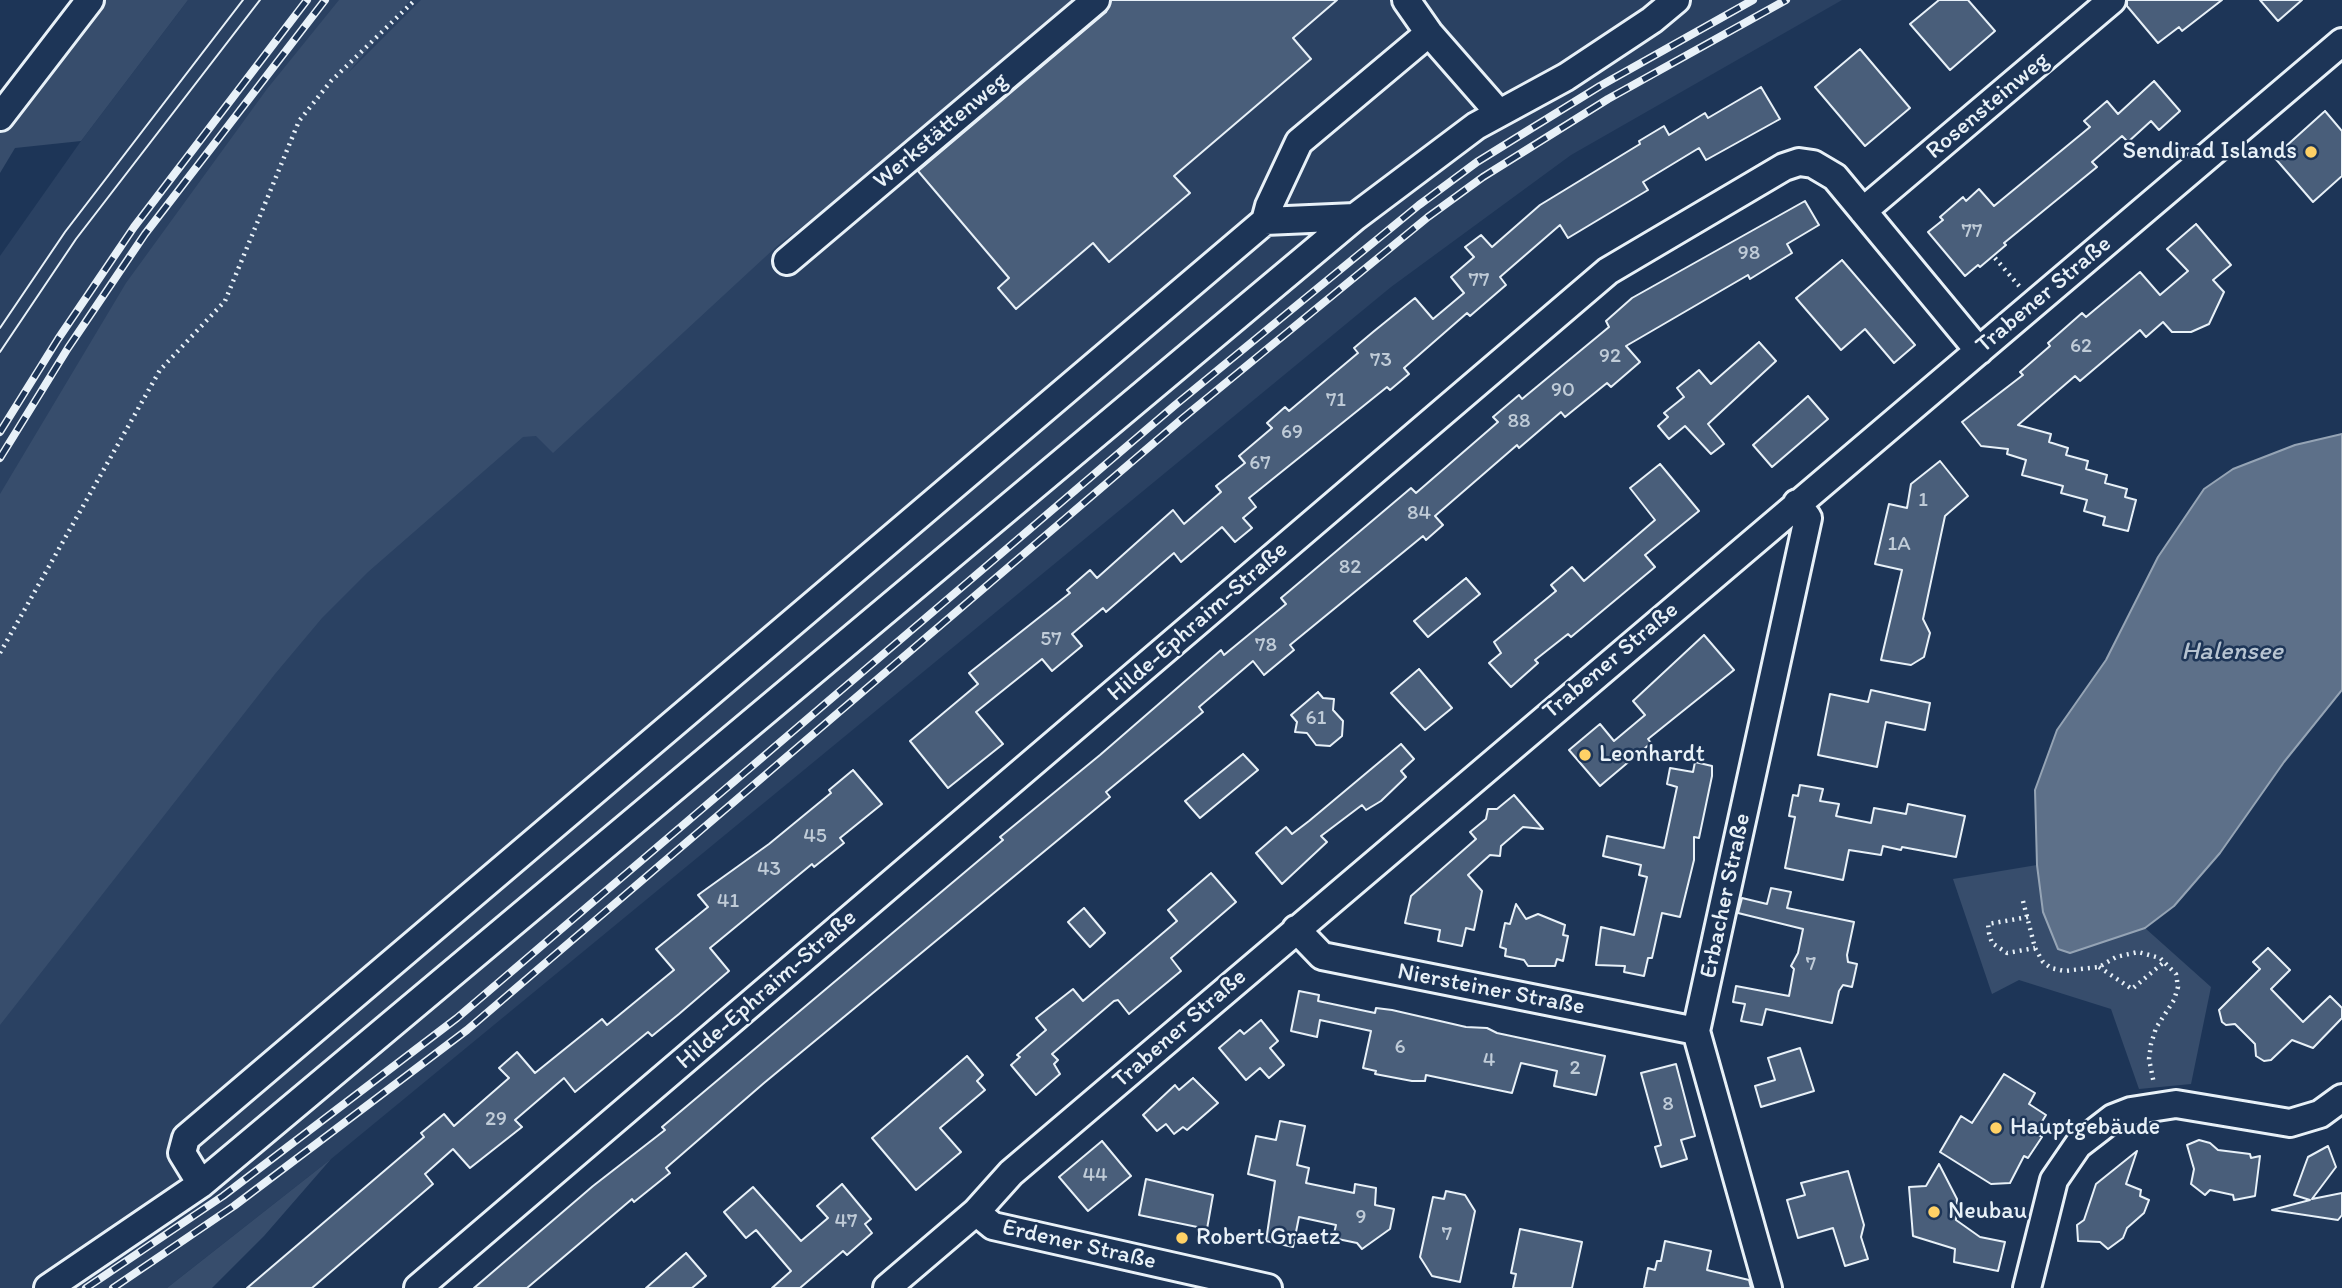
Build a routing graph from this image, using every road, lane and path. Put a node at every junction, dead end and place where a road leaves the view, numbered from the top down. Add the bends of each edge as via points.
1 (90, 0) edge
2 (415, 0) edge
3 (1096, 0) edge
4 (1406, 0) edge
5 (1676, 0) edge
6 (2112, 0) edge
7 (1429, 33) junction
8 (2342, 42) edge
9 (1499, 113) junction
10 (0, 117) edge
11 (1863, 211) junction
12 (1355, 217) junction
13 (1265, 221) junction
14 (1995, 258) dead end
15 (788, 261) dead end
16 (2022, 289) dead end
17 (1979, 351) junction
18 (1797, 503) junction
19 (0, 653) edge
20 (2023, 901) dead end
21 (2028, 917) junction
22 (1296, 929) junction
23 (2035, 948) junction
24 (2164, 962) junction
25 (2099, 967) junction
26 (1696, 1031) junction
27 (2342, 1098) edge
28 (2158, 1105) junction
29 (201, 1184) junction
30 (976, 1212) junction
31 (48, 1288) edge
32 (418, 1288) edge
33 (887, 1288) edge
34 (1268, 1288) edge
35 (1768, 1288) edge
36 (2027, 1288) edge

1 - 10 street
2 - 19 path via 331,82 299,121 225,301 160,370
3 - 15 street, Werkstättenweg
4 - 7 street
5 - 9 street via 1566,77
6 - 11 street, Rosensteinweg
7 - 9 street
7 - 13 street via 1299,142
8 - 17 street, Trabener Straße
9 - 12 street via 1432,157
11 - 17 street, Hilde-Ephraim-Straße
11 - 32 street, Hilde-Ephraim-Straße via 1826,169 1799,162 1608,271
12 - 13 street
12 - 29 street
13 - 29 street via 186,1138 182,1153
14 - 16 path
17 - 18 street, Trabener Straße
18 - 22 street, Trabener Straße
18 - 26 street, Erbacher Straße via 1808,518
20 - 21 path
21 - 23 path
21 - 23 path via 1988,924 1989,933 1992,943 2007,953
22 - 26 street, Niersteiner Straße via 1322,956
22 - 30 street, Trabener Straße via 1011,1173
23 - 25 path via 2051,968
24 - 25 path via 2138,951
24 - 25 path via 2132,989
24 - 28 path via 2176,974 2178,987 2151,1044 2149,1059
26 - 35 street, Erbacher Straße
27 - 28 street via 2320,1114 2290,1123 2200,1106
28 - 36 street via 2113,1118 2091,1132 2064,1162 2047,1200
29 - 31 street
30 - 33 street, Trabener Straße
30 - 34 street, Erdener Straße via 993,1226

